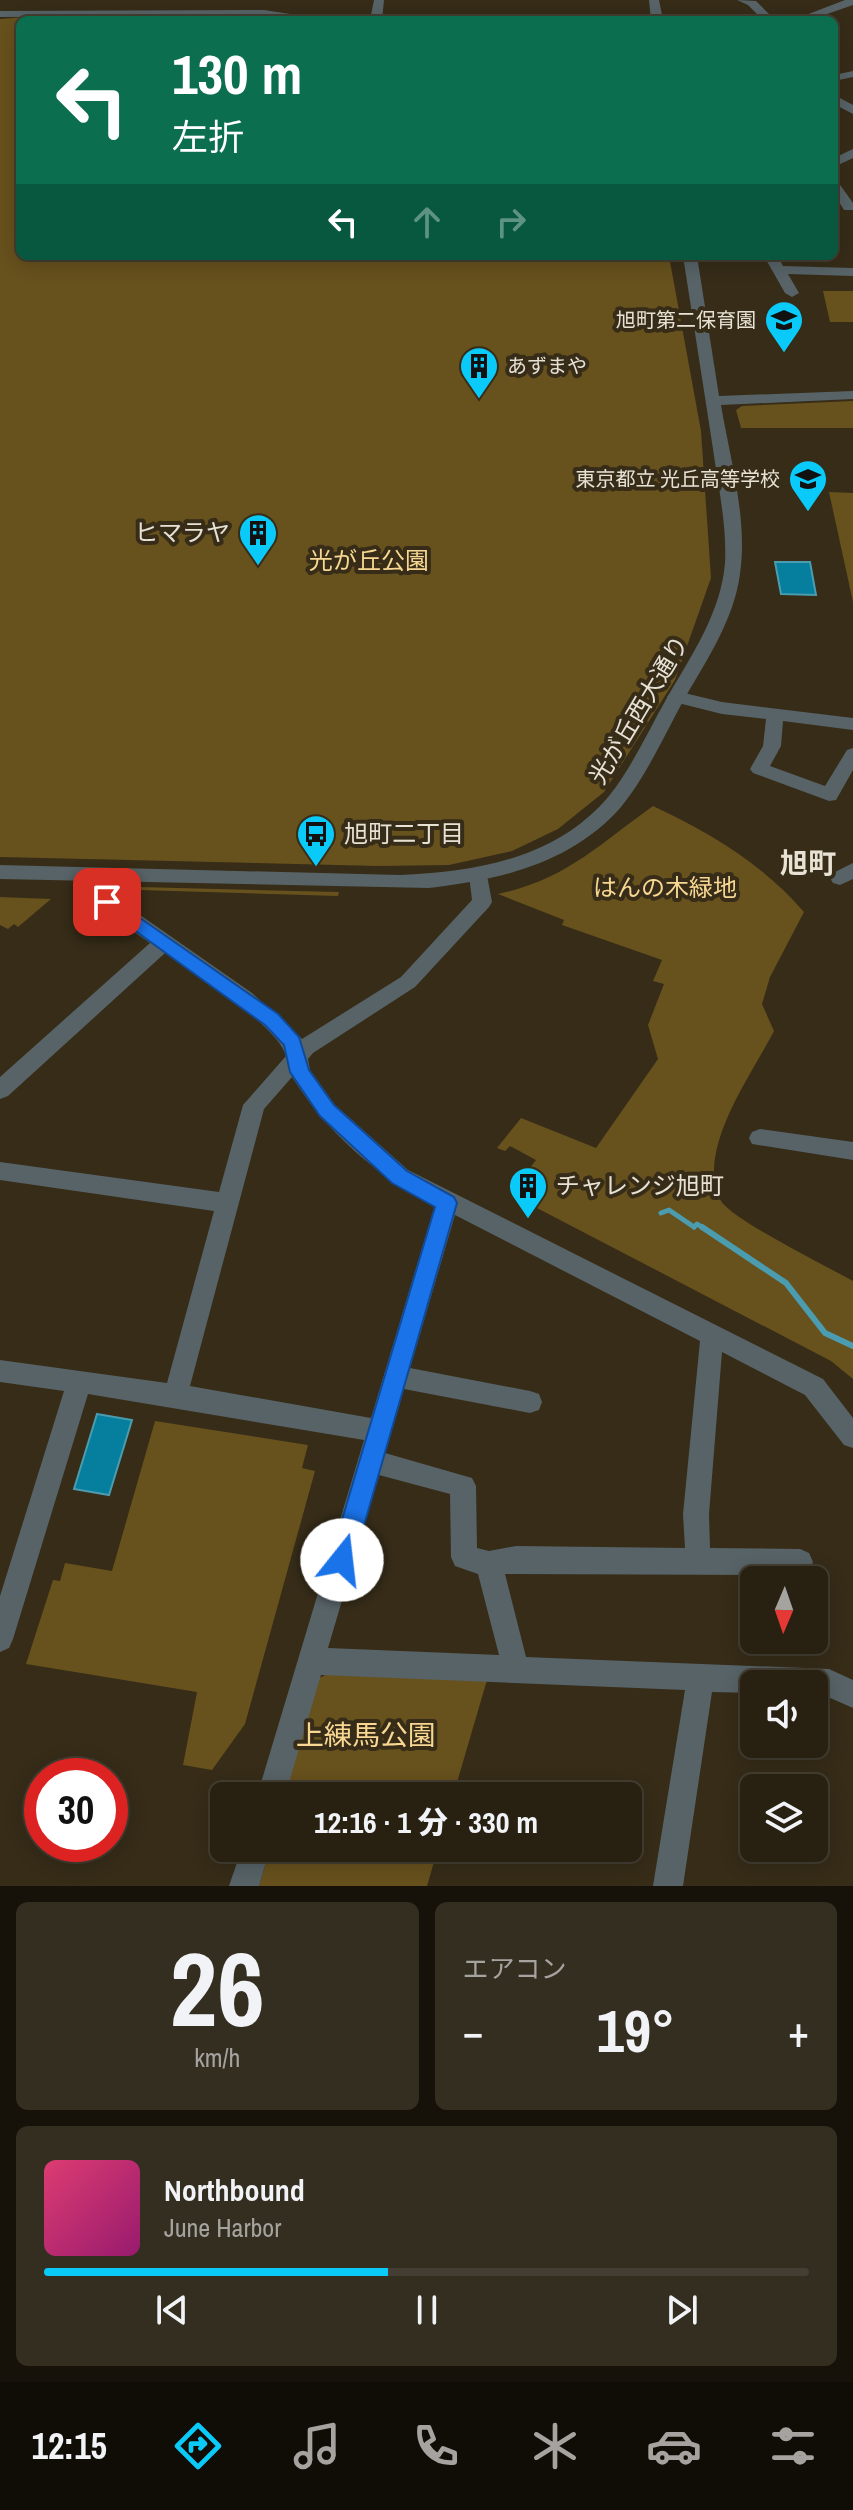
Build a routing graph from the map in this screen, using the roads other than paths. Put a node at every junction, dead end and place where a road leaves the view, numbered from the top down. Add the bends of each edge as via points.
1 (742, 0) edge
2 (851, 5) edge
3 (0, 14) edge
4 (289, 16) edge
5 (765, 16) edge
6 (813, 16) edge
7 (838, 190) edge
8 (851, 206) edge
9 (850, 257) dead end
10 (691, 260) edge
11 (773, 260) edge
12 (779, 270) junction
13 (853, 272) edge
14 (792, 293) dead end
15 (853, 395) edge
16 (713, 401) junction
17 (676, 697) junction
18 (775, 715) junction
19 (853, 724) edge
20 (853, 754) edge
21 (0, 872) edge
22 (105, 875) junction
23 (479, 875) junction
24 (164, 942) junction
25 (297, 1056) junction
26 (0, 1090) edge
27 (760, 1138) dead end
28 (853, 1151) edge
29 (0, 1171) edge
30 (227, 1203) junction
31 (447, 1203) junction
32 (712, 1335) junction
33 (0, 1371) edge
34 (395, 1376) junction
35 (79, 1383) junction
36 (176, 1395) junction
37 (530, 1402) dead end
38 (379, 1431) junction
39 (853, 1437) edge
40 (371, 1461) junction
41 (698, 1559) junction
42 (800, 1562) dead end
43 (489, 1564) junction
44 (5, 1608) edge
45 (0, 1639) edge
46 (312, 1661) junction
47 (516, 1669) junction
48 (701, 1676) junction
49 (853, 1694) edge
50 (275, 1782) edge
51 (252, 1862) edge
52 (244, 1886) edge
53 (668, 1886) edge

1 - 5 street
2 - 6 street
3 - 4 street
7 - 8 street
9 - 13 street
10 - 16 street, 光が丘西大通り
11 - 12 street
12 - 13 street
12 - 14 street
15 - 16 street
16 - 17 street, 光が丘西大通り via 731,522 732,575 718,620
17 - 18 street
17 - 23 street, 光が丘西大通り via 623,789 592,824 542,855
18 - 19 street
18 - 20 street via 772,746 759,769 829,795
21 - 22 street, 光が丘西大通り
22 - 23 street, 光が丘西大通り via 400,882
22 - 24 street via 107,902
23 - 25 street via 482,902 408,982
24 - 25 street via 271,1019 293,1042
24 - 26 street
25 - 30 street via 254,1105
25 - 31 street via 300,1072 351,1136 400,1177
27 - 28 street
29 - 30 street
30 - 36 street
31 - 32 street
31 - 34 street
32 - 39 street via 814,1387
32 - 41 street via 696,1514
33 - 35 street
34 - 37 street
34 - 38 street
35 - 36 street
35 - 44 street
36 - 38 street
38 - 40 street
40 - 43 street via 463,1486 464,1557
40 - 46 street
41 - 42 street
41 - 43 street via 516,1559
43 - 47 street
44 - 45 street
46 - 47 street
46 - 50 street
47 - 48 street
48 - 49 street via 829,1683
48 - 53 street
51 - 52 street

